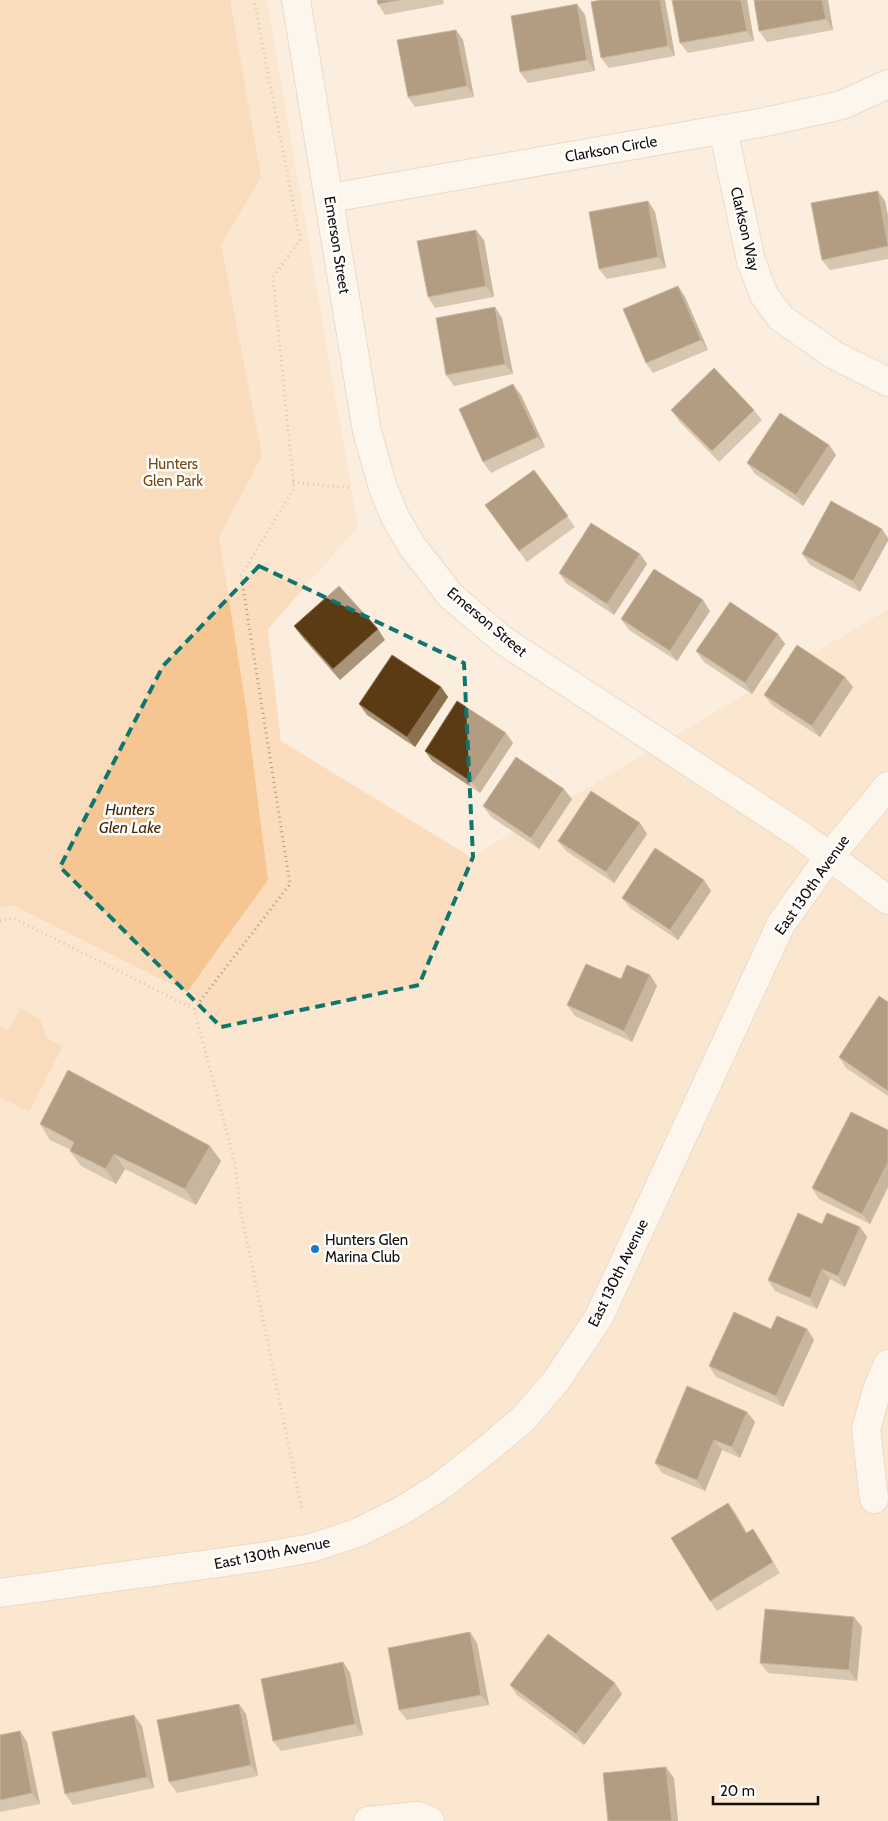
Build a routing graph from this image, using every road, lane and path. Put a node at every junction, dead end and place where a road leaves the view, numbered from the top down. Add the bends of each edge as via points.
1 (254, 0) edge
2 (296, 0) edge
3 (888, 84) edge
4 (723, 129) junction
5 (330, 198) junction
6 (888, 382) edge
7 (293, 482) junction
8 (383, 488) junction
9 (888, 786) edge
10 (829, 856) junction
11 (888, 900) edge
12 (0, 921) edge
13 (194, 1009) junction
14 (888, 1364) edge
15 (874, 1499) dead end
16 (302, 1512) dead end
17 (0, 1593) edge
18 (368, 1821) edge
19 (430, 1821) edge

1 - 7 path via 300,240 273,277
2 - 5 street, Emerson Street
3 - 4 street, Clarkson Circle via 842,105
4 - 5 street, Clarkson Circle
4 - 6 street, Clarkson Way via 751,261 764,295 781,318 834,355
5 - 8 street, Emerson Street via 367,431
7 - 8 path via 342,488
7 - 13 path via 294,489 241,575 290,884
8 - 10 street, Emerson Street via 412,546 450,595 504,641
9 - 10 street, East 130th Avenue
10 - 11 street, Emerson Street
10 - 17 street, East 130th Avenue via 781,924 599,1317 556,1382 504,1436 442,1485 403,1510 357,1533 310,1548
12 - 13 path via 13,918
13 - 16 path via 235,1163 238,1199
14 - 15 street via 866,1429
18 - 19 street via 418,1816

